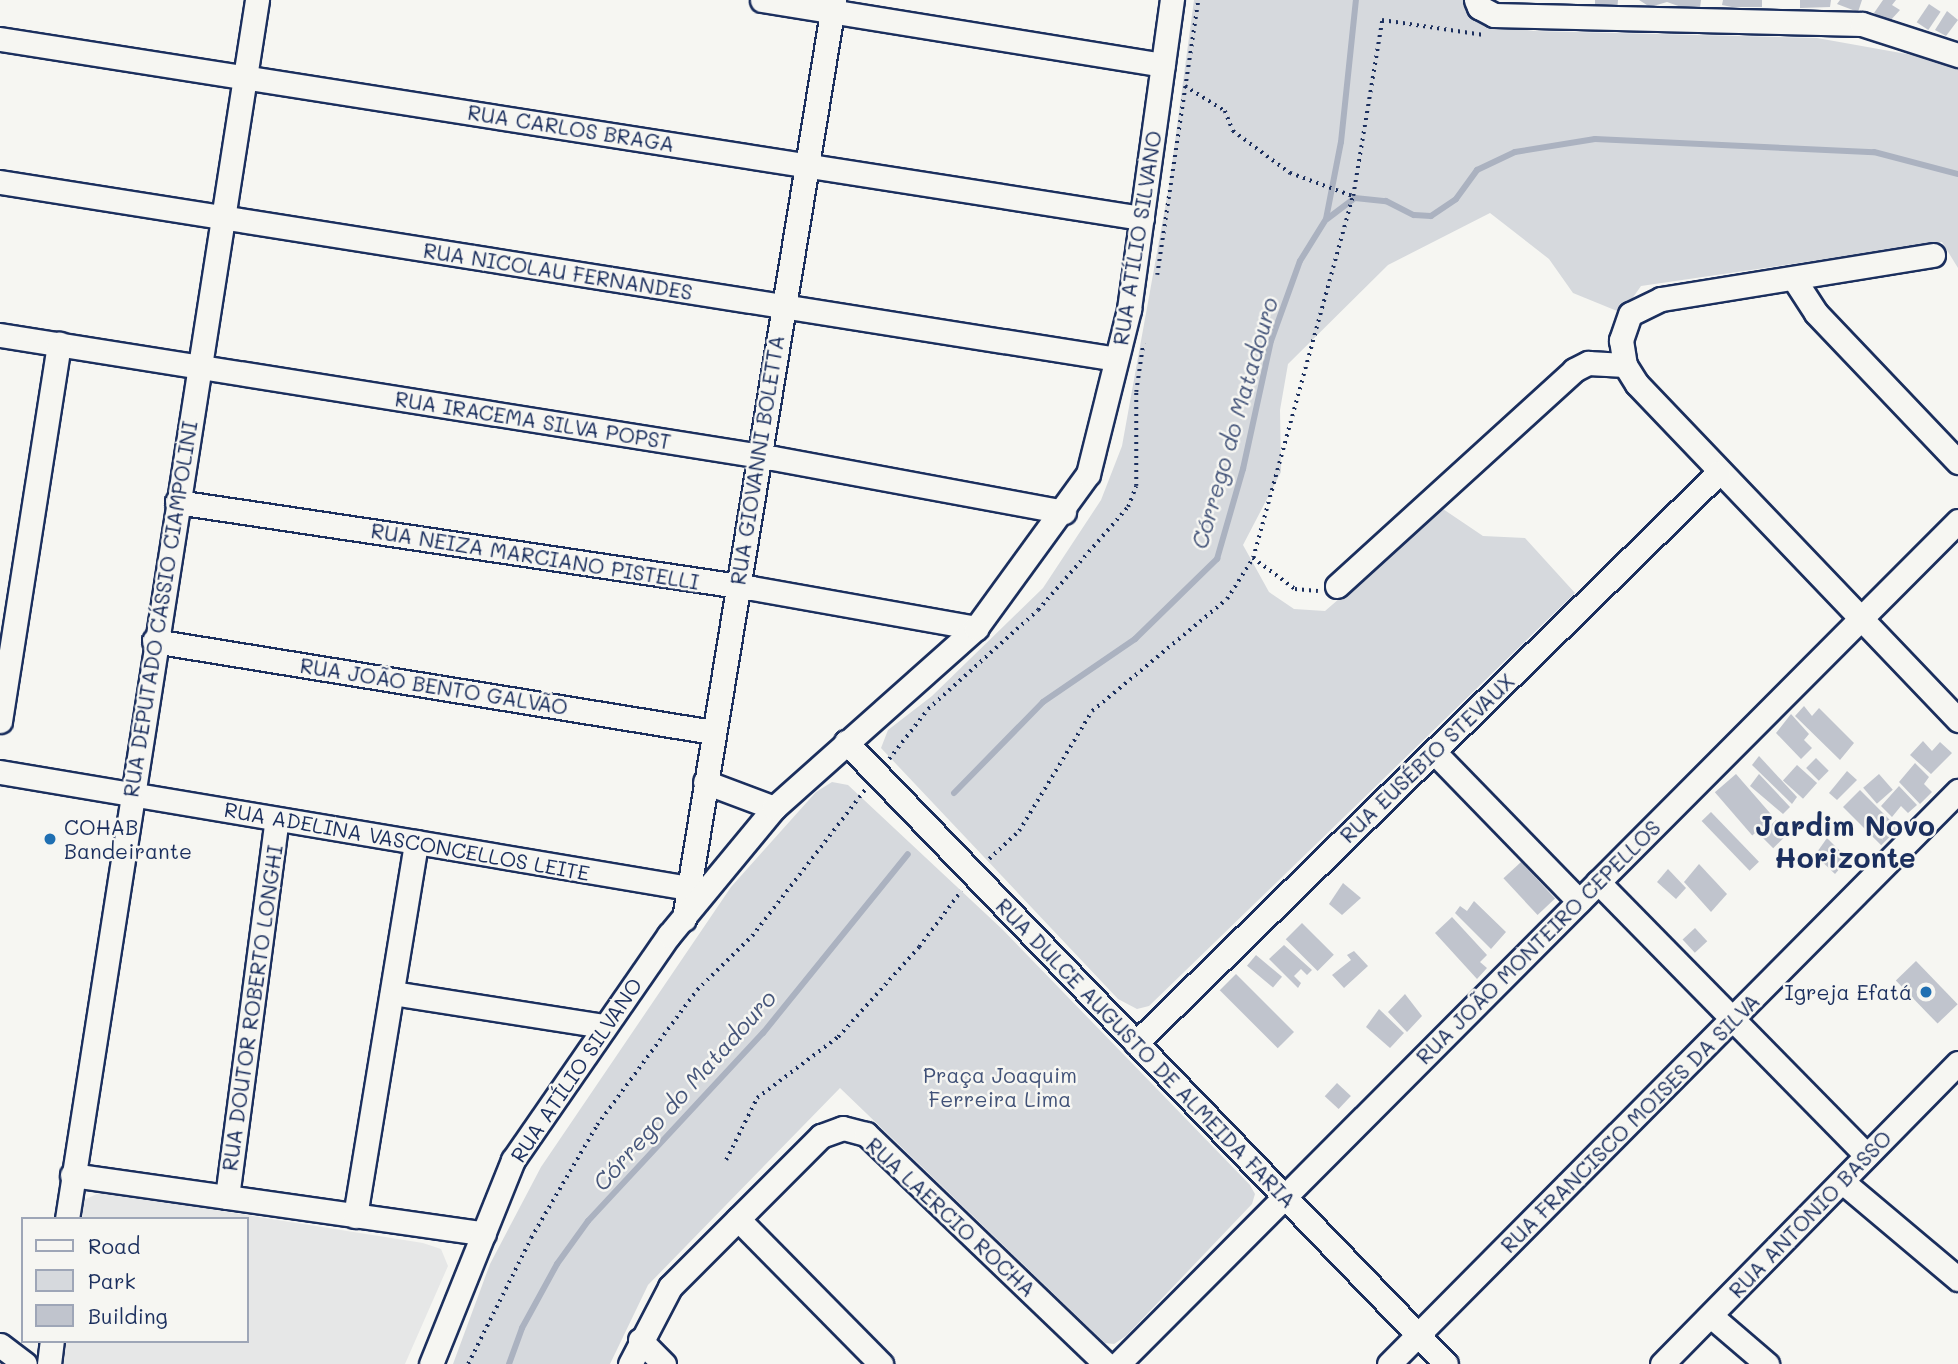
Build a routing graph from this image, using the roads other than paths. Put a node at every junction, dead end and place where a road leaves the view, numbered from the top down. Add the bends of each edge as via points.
1 (257, 0) edge
2 (762, 0) edge
3 (1172, 0) edge
4 (1476, 0) edge
5 (833, 6) edge
6 (0, 39) edge
7 (1958, 55) edge
8 (1163, 65) junction
9 (244, 77) junction
10 (807, 165) junction
11 (0, 183) edge
12 (222, 218) junction
13 (1142, 218) junction
14 (1933, 255) dead end
15 (1794, 279) junction
16 (781, 306) junction
17 (0, 335) edge
18 (59, 344) junction
19 (1116, 359) junction
20 (1625, 365) junction
21 (198, 366) junction
22 (758, 456) junction
23 (1958, 463) edge
24 (1718, 473) junction
25 (177, 502) junction
26 (1064, 512) junction
27 (1958, 521) edge
28 (737, 586) junction
29 (1337, 586) road end
30 (1860, 619) junction
31 (975, 628) junction
32 (154, 641) junction
33 (1958, 720) edge
34 (0, 721) edge
35 (713, 732) junction
36 (846, 742) junction
37 (1434, 752) junction
38 (0, 772) edge
39 (705, 782) junction
40 (1958, 791) edge
41 (131, 794) junction
42 (774, 808) junction
43 (277, 819) junction
44 (416, 842) junction
45 (1598, 882) junction
46 (689, 888) junction
47 (1579, 901) junction
48 (684, 921) junction
49 (392, 993) junction
50 (1733, 1018) junction
51 (603, 1026) junction
52 (1136, 1043) junction
53 (1958, 1063) edge
54 (1866, 1155) junction
55 (72, 1175) junction
56 (1844, 1183) junction
57 (227, 1197) junction
58 (1284, 1197) junction
59 (355, 1216) junction
60 (67, 1217) edge
61 (738, 1219) junction
62 (484, 1234) junction
63 (1958, 1279) edge
64 (1711, 1316) junction
65 (1419, 1335) junction
66 (640, 1340) junction
67 (52, 1343) edge
68 (0, 1345) edge
69 (25, 1364) edge
70 (49, 1364) edge
71 (431, 1364) edge
72 (630, 1364) edge
73 (664, 1364) edge
74 (881, 1364) edge
75 (1106, 1364) edge
76 (1118, 1364) edge
77 (1389, 1364) edge
78 (1446, 1364) edge
79 (1662, 1364) edge
80 (1767, 1364) edge

1 - 9 street, RUA DEPUTADO CÁSSIO CIAMPOLINI
2 - 5 street
3 - 8 street, RUA ATÍLIO SILVANO
4 - 7 street via 1494,15 1862,24
5 - 8 street
5 - 10 street, RUA GIOVANNI BOLETTA
6 - 9 street, RUA CARLOS BRAGA
8 - 13 street, RUA ATÍLIO SILVANO
9 - 10 street, RUA CARLOS BRAGA
9 - 12 street, RUA DEPUTADO CÁSSIO CIAMPOLINI
10 - 13 street, RUA CARLOS BRAGA
10 - 16 street, RUA GIOVANNI BOLETTA
11 - 12 street, RUA NICOLAU FERNANDES
12 - 16 street, RUA NICOLAU FERNANDES
12 - 21 street, RUA DEPUTADO CÁSSIO CIAMPOLINI
13 - 19 street, RUA ATÍLIO SILVANO
14 - 15 street
15 - 20 street via 1661,299 1630,314 1621,340
15 - 23 street via 1816,313
16 - 19 street, RUA NICOLAU FERNANDES
16 - 22 street, RUA GIOVANNI BOLETTA
17 - 18 street, RUA IRACEMA SILVA POPST
18 - 21 street, RUA IRACEMA SILVA POPST
18 - 34 street
19 - 26 street, RUA ATÍLIO SILVANO via 1088,474
20 - 24 street
20 - 29 street via 1588,363 1574,370
21 - 22 street, RUA IRACEMA SILVA POPST
21 - 25 street, RUA DEPUTADO CÁSSIO CIAMPOLINI
22 - 26 street, RUA IRACEMA SILVA POPST
22 - 28 street, RUA GIOVANNI BOLETTA
24 - 30 street
24 - 37 street, RUA EUSÉBIO STEVAUX
25 - 28 street, RUA NEIZA MARCIANO PISTELLI
25 - 32 street, RUA DEPUTADO CÁSSIO CIAMPOLINI
26 - 31 street, RUA ATÍLIO SILVANO
27 - 30 street, RUA JOÃO MONTEIRO CEPELLOS
28 - 31 street, RUA NEIZA MARCIANO PISTELLI
28 - 35 street, RUA GIOVANNI BOLETTA
30 - 33 street
30 - 45 street, RUA JOÃO MONTEIRO CEPELLOS
31 - 36 street, RUA ATÍLIO SILVANO
32 - 35 street, RUA JOÃO BENTO GALVÃO
32 - 41 street, RUA DEPUTADO CÁSSIO CIAMPOLINI
35 - 39 street, RUA GIOVANNI BOLETTA
36 - 42 street, RUA ATÍLIO SILVANO
36 - 52 street, RUA DULCE AUGUSTO DE ALMEIDA FARIA
37 - 47 street
37 - 52 street, RUA EUSÉBIO STEVAUX
38 - 41 street, RUA ADELINA VASCONCELLOS LEITE
39 - 42 street
39 - 46 street, RUA GIOVANNI BOLETTA
40 - 50 street, RUA FRANCISCO MOISES DA SILVA
41 - 43 street, RUA ADELINA VASCONCELLOS LEITE
41 - 55 street, RUA DEPUTADO CÁSSIO CIAMPOLINI
42 - 48 street, RUA ATÍLIO SILVANO
43 - 44 street, RUA ADELINA VASCONCELLOS LEITE
43 - 57 street, RUA DOUTOR ROBERTO LONGHI
44 - 46 street, RUA ADELINA VASCONCELLOS LEITE
44 - 49 street
45 - 47 street, RUA JOÃO MONTEIRO CEPELLOS
45 - 50 street
46 - 48 street, RUA GIOVANNI BOLETTA
47 - 58 street, RUA JOÃO MONTEIRO CEPELLOS
48 - 51 street, RUA ATÍLIO SILVANO
49 - 51 street
49 - 59 street
50 - 54 street
50 - 65 street, RUA FRANCISCO MOISES DA SILVA
51 - 62 street, RUA ATÍLIO SILVANO via 513,1160
52 - 58 street, RUA DULCE AUGUSTO DE ALMEIDA FARIA
53 - 54 street, RUA ANTONIO BASSO
54 - 56 street, RUA ANTONIO BASSO
55 - 57 street
55 - 60 street, RUA DEPUTADO CÁSSIO CIAMPOLINI
56 - 63 street
56 - 64 street, RUA ANTONIO BASSO
57 - 59 street
58 - 65 street, RUA DULCE AUGUSTO DE ALMEIDA FARIA
58 - 76 street, RUA JOÃO MONTEIRO CEPELLOS
59 - 62 street
61 - 66 street, RUA LAERCIO ROCHA via 670,1287
61 - 74 street
61 - 75 street, RUA LAERCIO ROCHA via 821,1136 843,1128 866,1134
62 - 71 street, RUA ATÍLIO SILVANO
64 - 79 street, RUA ANTONIO BASSO
64 - 80 street
65 - 77 street, RUA FRANCISCO MOISES DA SILVA
65 - 78 street, RUA DULCE AUGUSTO DE ALMEIDA FARIA
66 - 72 street, RUA LAERCIO ROCHA
66 - 73 street
67 - 70 street
68 - 69 street

